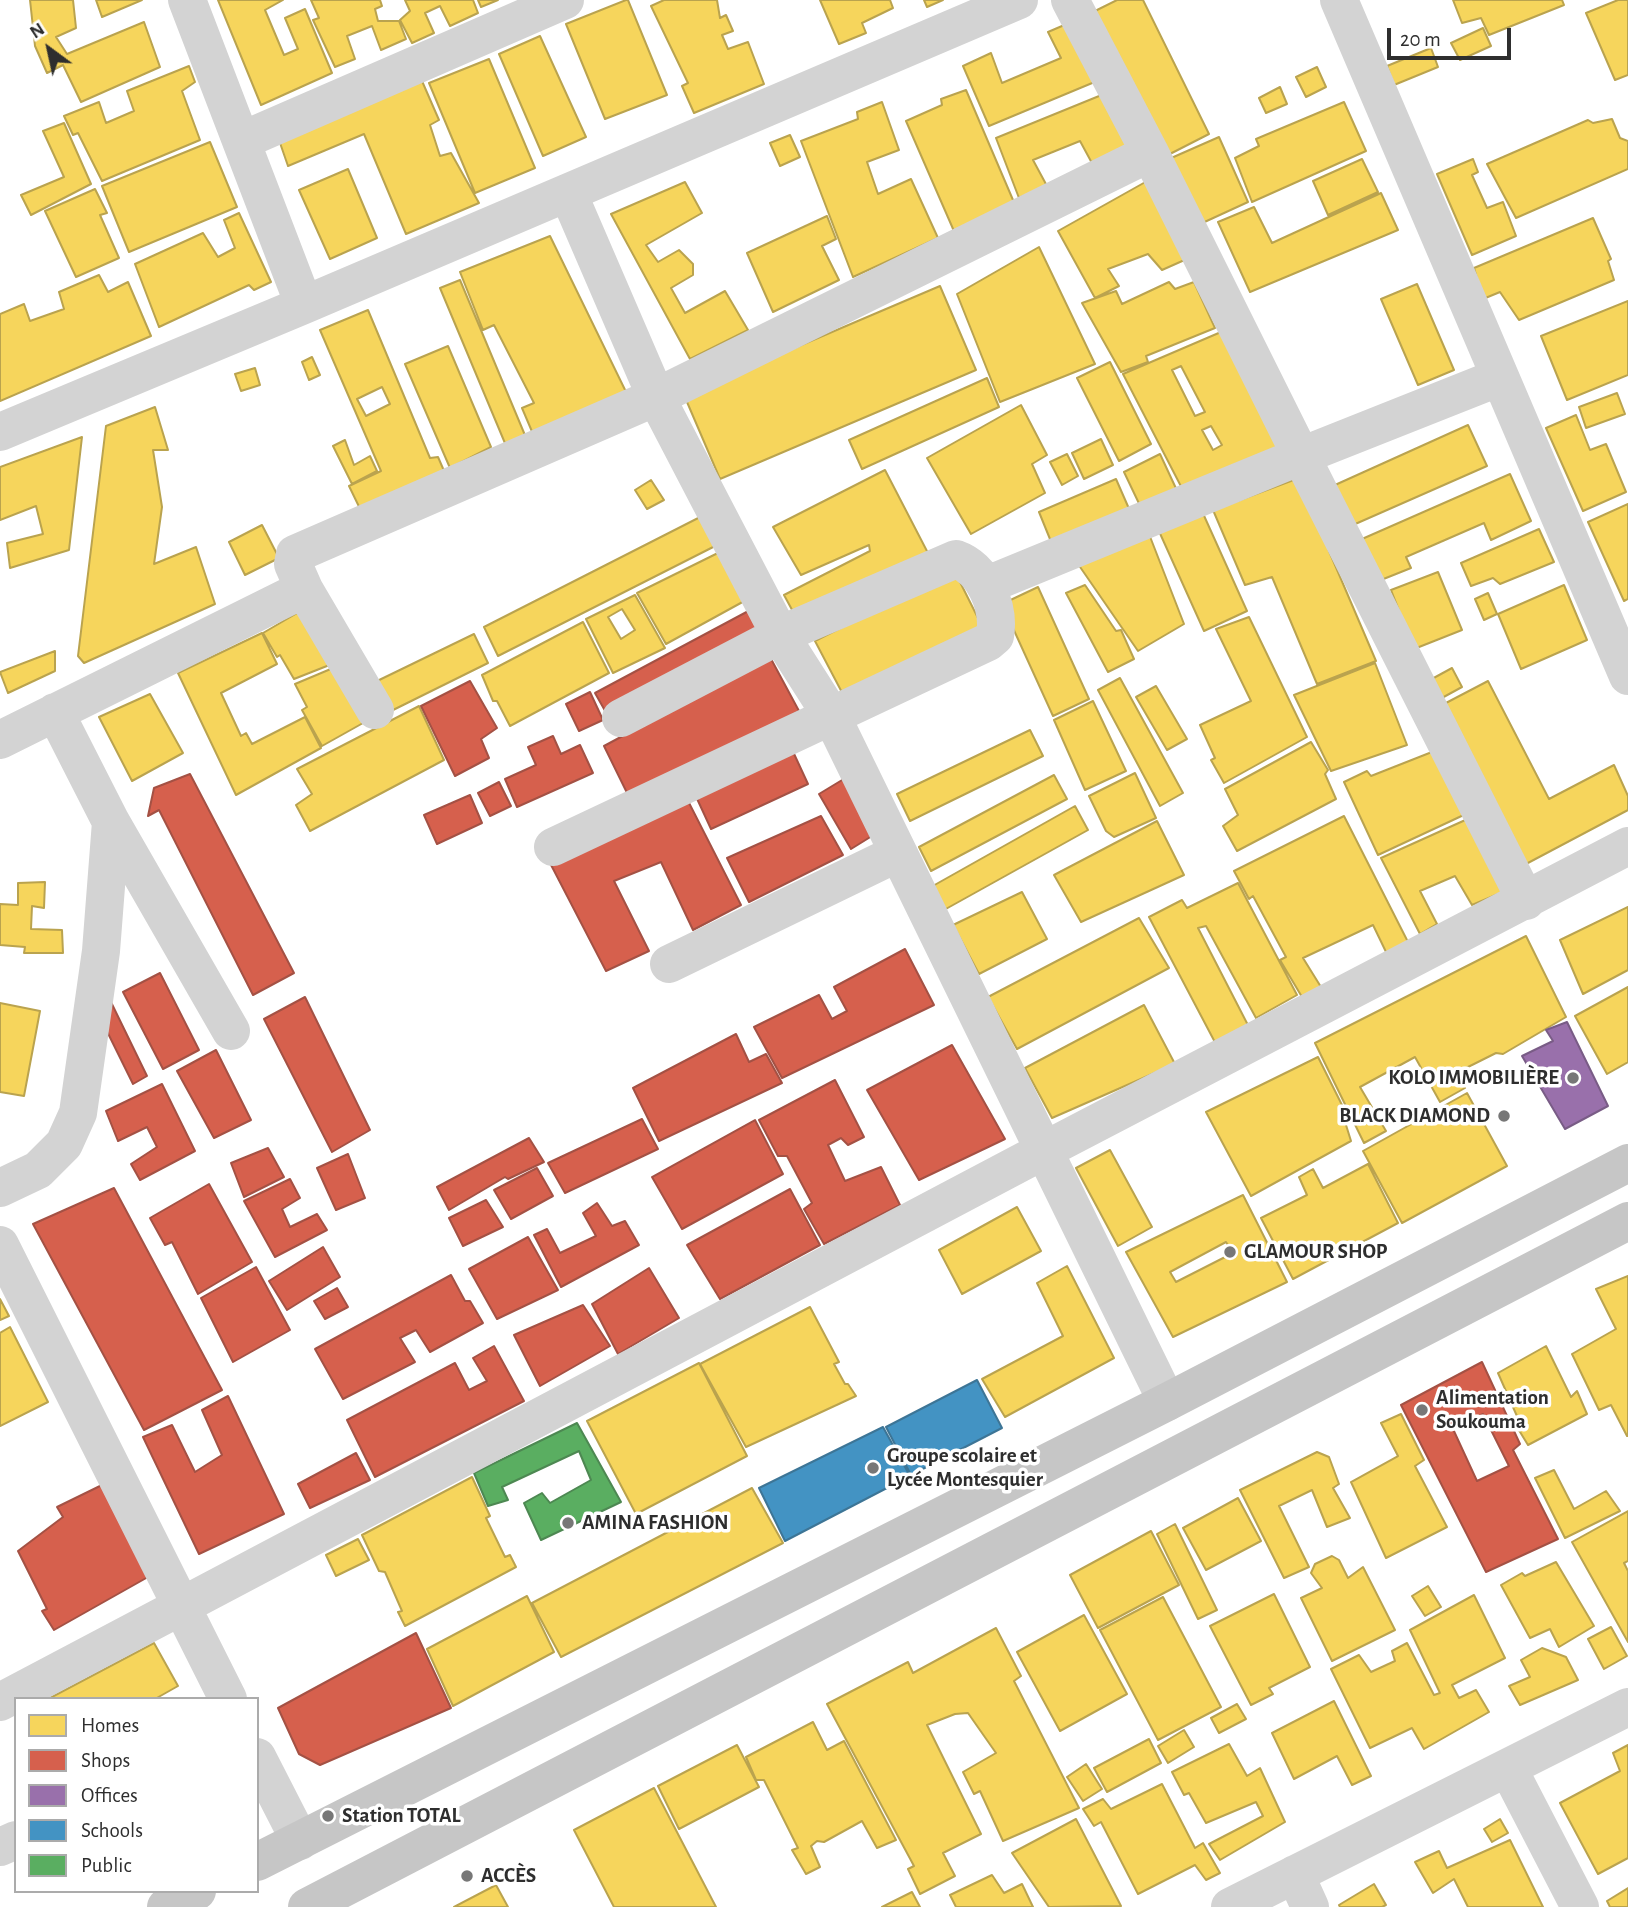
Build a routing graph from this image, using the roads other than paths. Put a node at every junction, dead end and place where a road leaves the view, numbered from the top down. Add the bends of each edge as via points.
1 (187, 0) edge
2 (565, 0) edge
3 (1019, 0) edge
4 (1070, 0) edge
5 (1339, 0) edge
6 (241, 141) junction
7 (1150, 153) junction
8 (568, 193) junction
9 (303, 305) junction
10 (1500, 377) junction
11 (656, 397) junction
12 (0, 432) edge
13 (1301, 456) junction
14 (987, 585) junction
15 (304, 589) junction
16 (780, 635) junction
17 (1628, 675) edge
18 (376, 710) dead end
19 (55, 712) junction
20 (831, 715) junction
21 (621, 718) dead end
22 (0, 740) edge
23 (111, 822) junction
24 (554, 846) dead end
25 (1628, 846) edge
26 (898, 853) junction
27 (1526, 901) junction
28 (669, 964) dead end
29 (231, 1031) dead end
30 (1043, 1151) junction
31 (1628, 1163) edge
32 (0, 1188) edge
33 (1628, 1222) edge
34 (0, 1245) edge
35 (1167, 1402) junction
36 (181, 1606) junction
37 (732, 1623) junction
38 (757, 1674) junction
39 (227, 1697) edge
40 (0, 1702) edge
41 (1628, 1707) edge
42 (259, 1761) edge
43 (1508, 1768) junction
44 (299, 1841) junction
45 (259, 1861) edge
46 (1302, 1891) edge
47 (193, 1893) edge
48 (166, 1907) edge
49 (307, 1907) edge
50 (1230, 1907) edge
51 (1580, 1907) edge

1 - 6 street
2 - 6 street
3 - 8 street
4 - 7 street
5 - 10 street
6 - 9 street
7 - 11 street
7 - 13 street
8 - 9 street
8 - 11 street
9 - 12 street
10 - 13 street
10 - 17 street
11 - 15 street via 295,554 293,564
11 - 16 street
13 - 14 street
13 - 27 street
14 - 16 street via 969,564 956,559
14 - 20 street via 997,627 988,642
15 - 18 street
15 - 19 street
16 - 20 street
16 - 21 street
19 - 22 street
19 - 23 street
20 - 24 street
20 - 26 street
23 - 29 street
23 - 32 street via 101,951 78,1113 64,1144 38,1170
25 - 27 street
26 - 28 street
26 - 30 street
27 - 30 street
30 - 35 street
30 - 36 street
31 - 35 main road
33 - 38 main road
34 - 36 street
35 - 37 main road
36 - 39 street
36 - 40 street
37 - 38 main road
37 - 44 main road
38 - 49 main road
41 - 43 street
42 - 44 street
43 - 46 street
43 - 51 street
44 - 45 main road
46 - 50 street
47 - 48 main road

